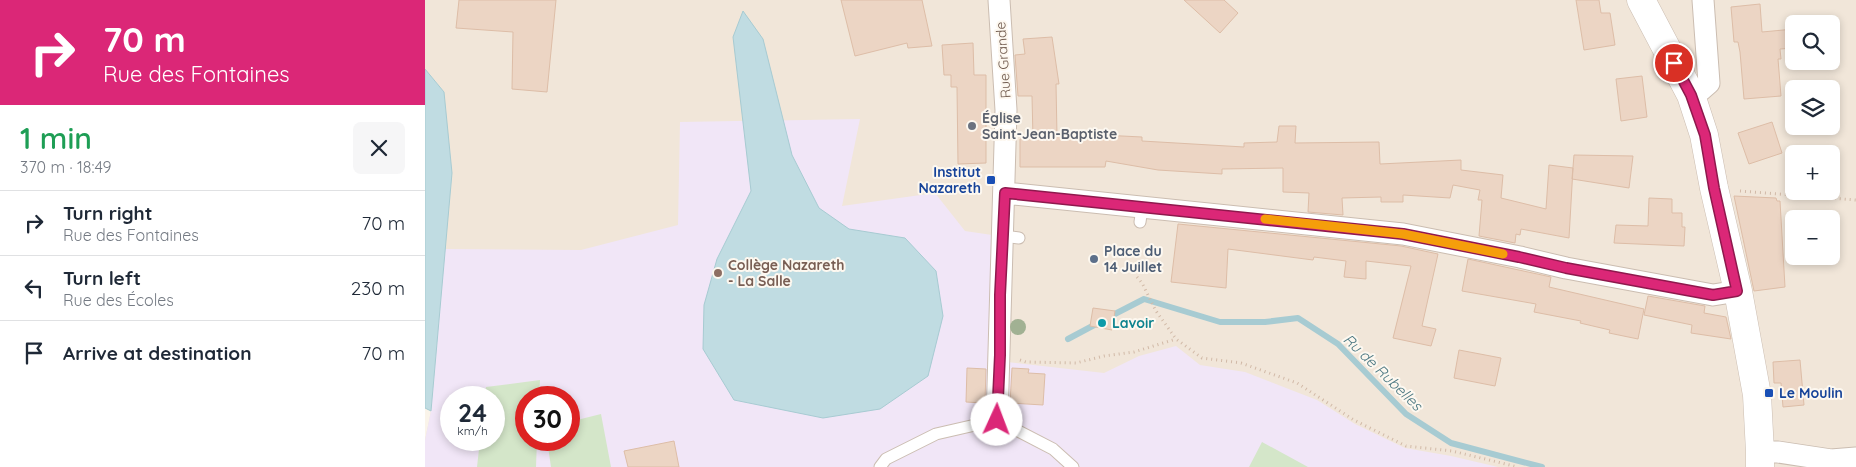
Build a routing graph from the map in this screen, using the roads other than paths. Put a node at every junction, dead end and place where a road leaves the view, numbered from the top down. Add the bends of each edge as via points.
1 (999, 0) edge
2 (1641, 0) edge
3 (1703, 0) edge
4 (1691, 95) junction
5 (1005, 193) junction
6 (1737, 291) junction
7 (997, 420) junction
8 (1856, 458) edge
9 (1760, 459) edge
10 (880, 467) edge
11 (1073, 467) edge

1 - 5 street, Rue Grande via 1006,110
2 - 4 street
3 - 4 street via 1709,83
4 - 6 street via 1705,135
5 - 6 street via 1141,215 1266,219 1403,234 1713,295
5 - 7 street, Rue Grande via 1011,237 1000,295
6 - 9 street via 1757,395
7 - 10 lane via 936,434 886,459
7 - 11 lane via 1053,449
8 - 9 street via 1831,460 1777,452

